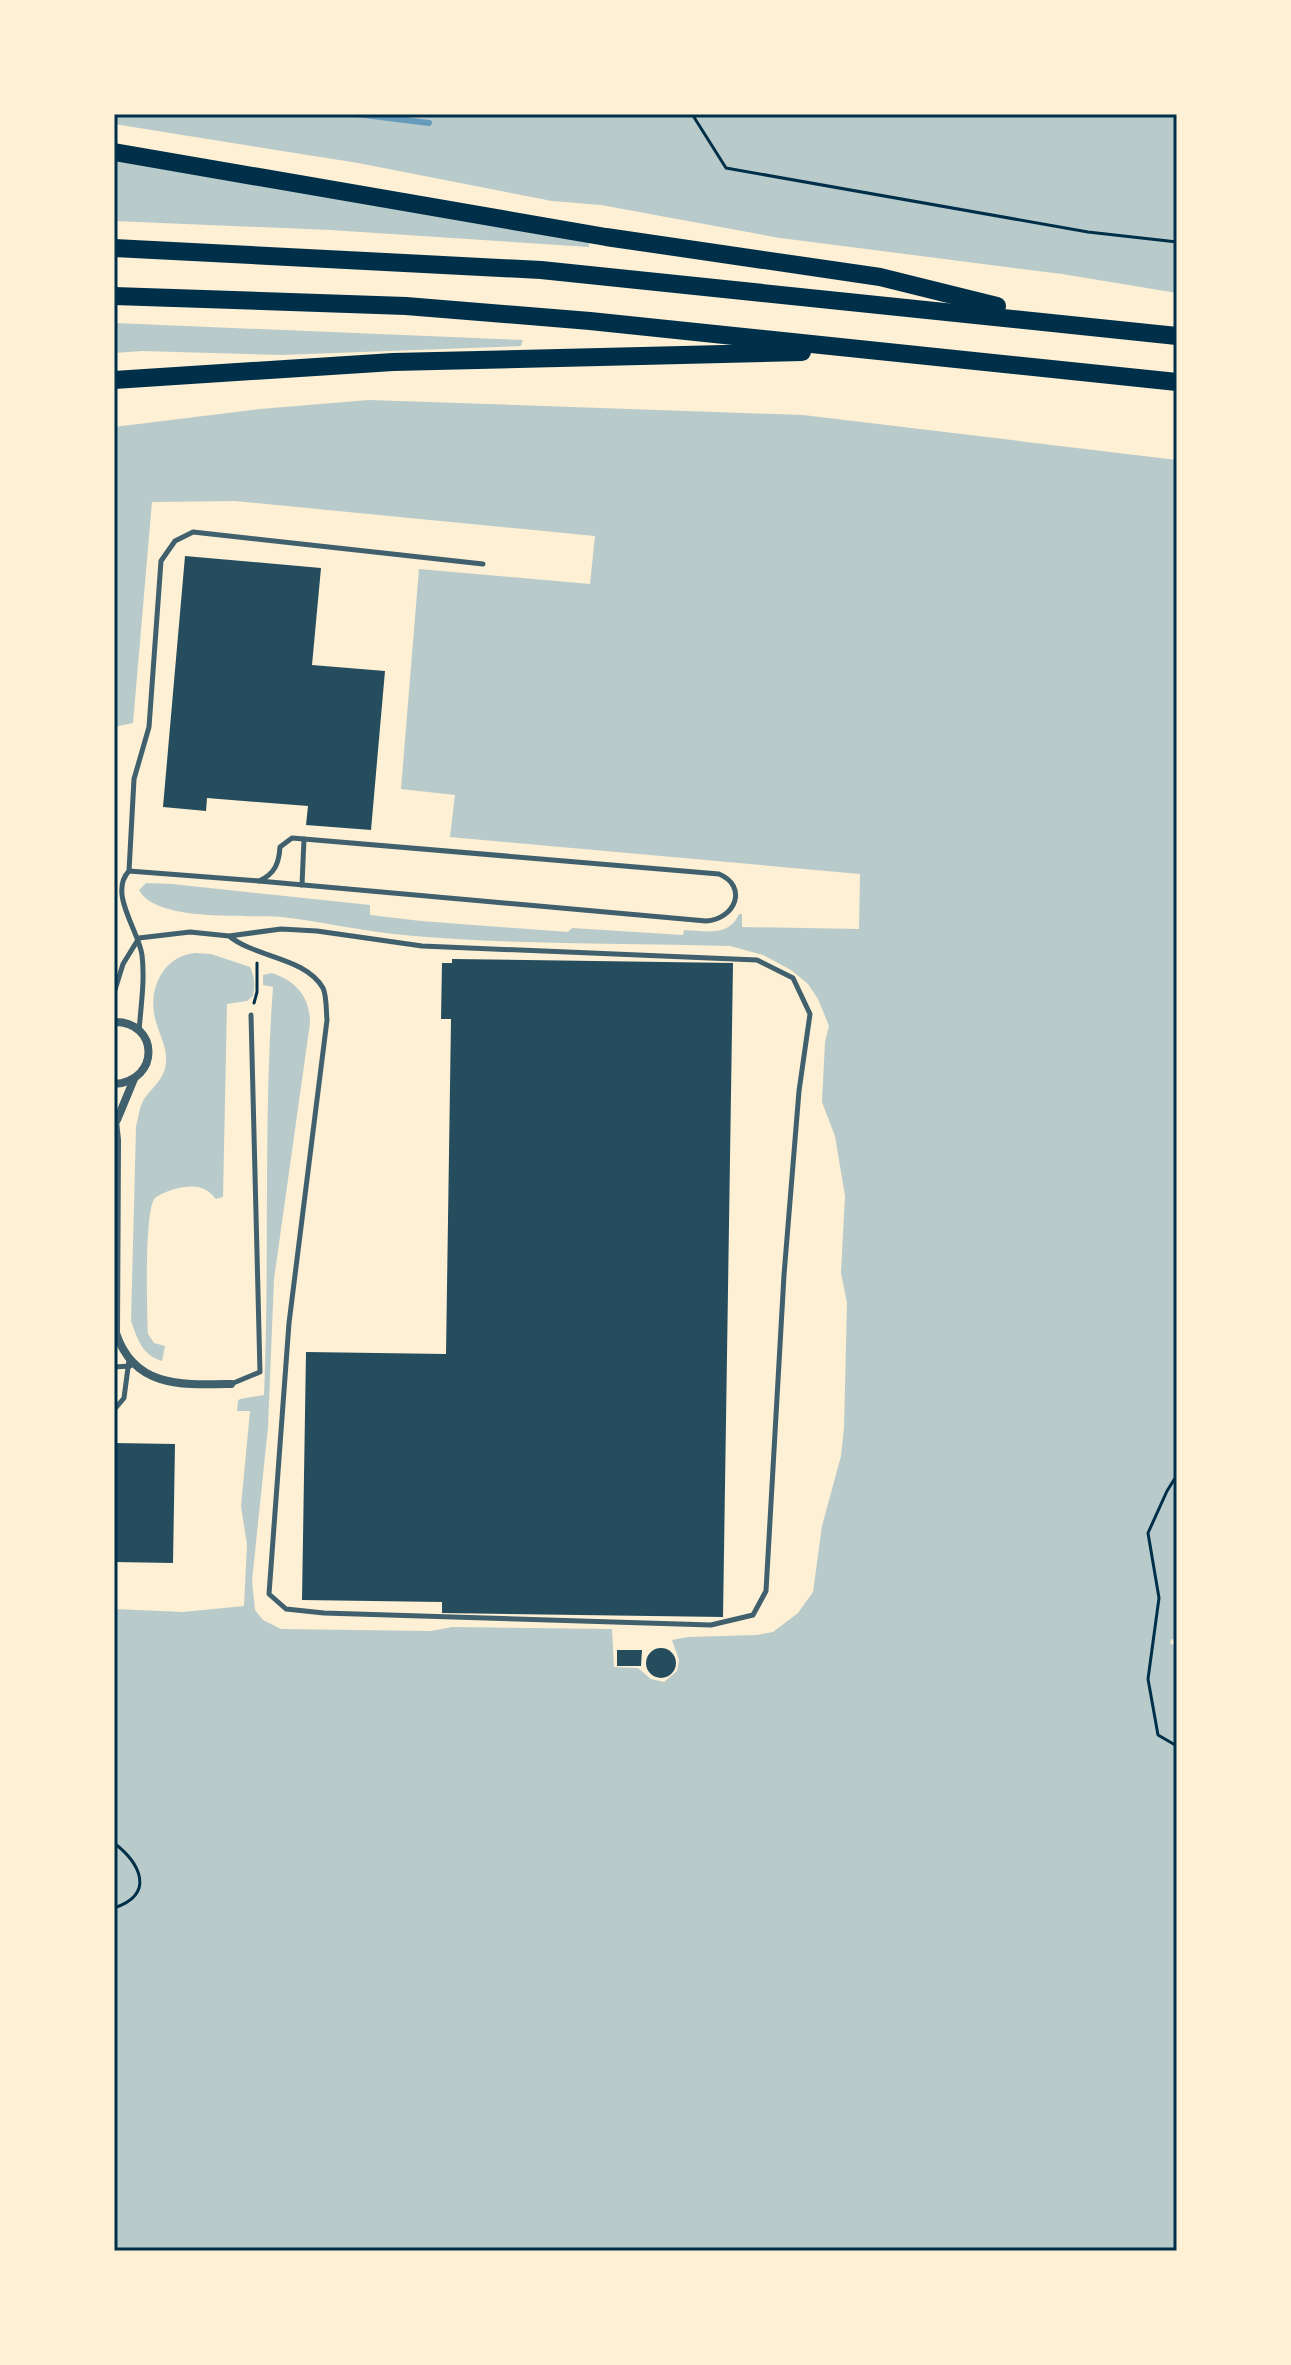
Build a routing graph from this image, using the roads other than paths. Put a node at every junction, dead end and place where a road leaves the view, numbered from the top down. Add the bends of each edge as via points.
1 (114, 152) edge
2 (114, 248) edge
3 (114, 296) edge
4 (1064, 322) junction
5 (1177, 336) edge
6 (887, 351) junction
7 (114, 380) edge
8 (1177, 382) edge
9 (483, 564) dead end
10 (304, 839) junction
11 (129, 871) junction
12 (259, 881) junction
13 (302, 885) junction
14 (229, 936) junction
15 (139, 938) junction
16 (114, 993) edge
17 (251, 1015) road end
18 (114, 1022) edge
19 (139, 1031) junction
20 (134, 1079) junction
21 (114, 1084) edge
22 (115, 1116) edge
23 (115, 1333) edge
24 (129, 1363) junction
25 (114, 1367) edge
26 (231, 1384) joint
27 (114, 1410) edge

1 - 4 highway via 606,237 880,277
2 - 4 highway via 541,270
3 - 6 highway via 406,306
4 - 5 highway
6 - 7 highway via 393,362
6 - 8 highway
9 - 11 lane via 193,532 175,541 161,561 149,727 134,779
10 - 12 lane via 284,842 275,870
10 - 13 lane
10 - 13 lane via 719,874 732,882 735,895 725,917 706,921
11 - 12 lane
11 - 15 lane via 123,898
12 - 13 lane
14 - 14 lane via 281,929 422,946 757,960 793,978 810,1014 784,1275 766,1591 753,1615 711,1625 324,1613 286,1609 269,1594 289,1323 327,1020 324,991 311,974
14 - 15 lane via 190,932
15 - 16 lane
15 - 19 lane via 144,982
17 - 26 lane via 260,1372
18 - 19 street
19 - 20 street via 149,1054
20 - 21 street
20 - 22 street
22 - 23 street
23 - 24 street
24 - 25 lane
24 - 26 street via 165,1382
24 - 27 lane via 124,1398

